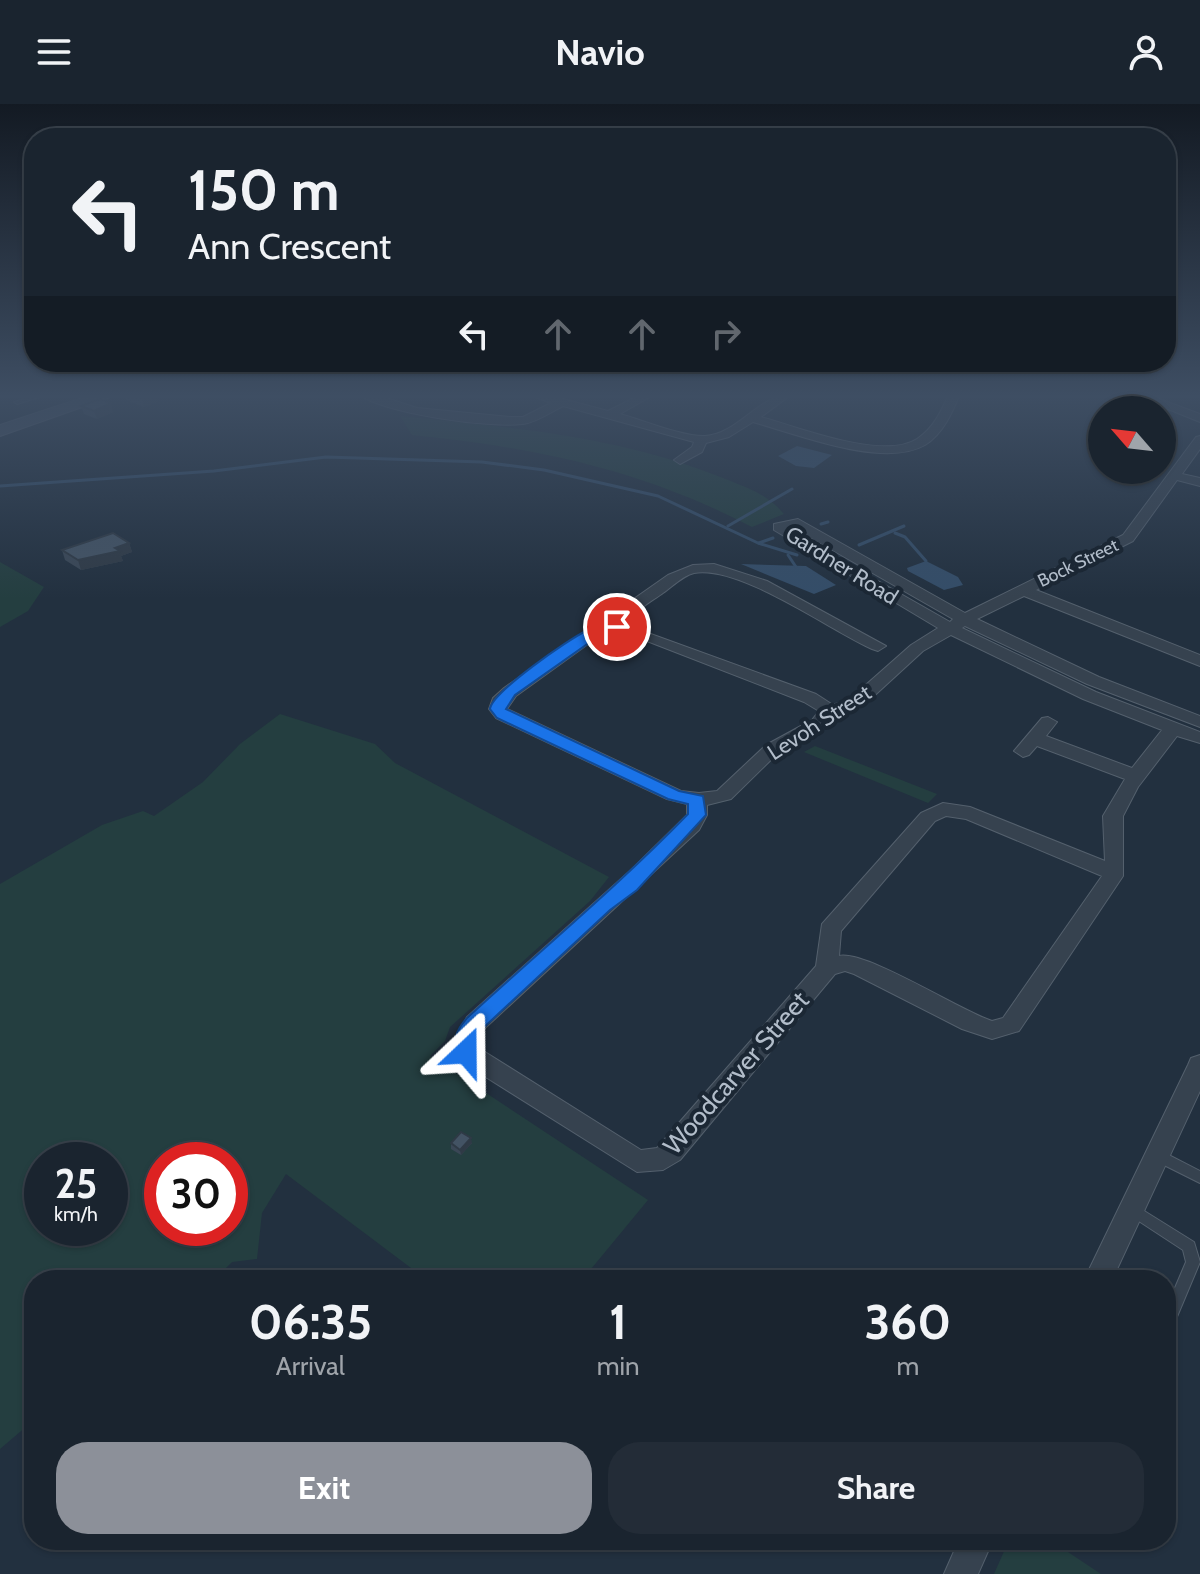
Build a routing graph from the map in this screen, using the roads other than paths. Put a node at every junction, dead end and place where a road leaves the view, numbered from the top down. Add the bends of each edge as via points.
1 (1176, 476) edge
2 (1200, 482) edge
3 (1168, 484) edge
4 (1023, 590) junction
5 (865, 623) dead end
6 (956, 625) junction
7 (617, 627) junction
8 (846, 632) junction
9 (878, 646) dead end
10 (1200, 661) edge
11 (831, 711) junction
12 (1048, 722) dead end
13 (1200, 722) edge
14 (1173, 728) junction
15 (1200, 738) edge
16 (1138, 777) junction
17 (697, 800) junction
18 (1114, 873) junction
19 (827, 968) junction
20 (1200, 1065) edge
21 (1157, 1155) junction
22 (1200, 1177) edge
23 (1132, 1209) junction
24 (1103, 1270) edge
25 (1176, 1302) edge
26 (972, 1550) edge
27 (961, 1574) edge

1 - 2 street
3 - 4 street, Bock Street via 1128,538
4 - 6 street, Bock Street
4 - 10 street
5 - 8 street
6 - 6 street, Gardner Road via 779,527 793,522
6 - 11 street, Levoh Street via 910,653 857,702
6 - 13 street, Gardner Road
6 - 14 street, Gardner Road via 1054,680
7 - 8 street via 627,610 686,571 702,568 777,591
7 - 11 street via 810,698
7 - 17 street via 591,634 510,692 498,709 674,795
8 - 9 street
11 - 17 street, Levoh Street via 772,749 724,795
12 - 16 street via 1029,744
14 - 15 street, Gardner Road
14 - 16 street
16 - 18 street via 1114,812
17 - 19 street, Woodcarver Street via 692,825 475,1023 464,1044 466,1052 637,1161 663,1159
18 - 19 street via 1011,1025 992,1030 862,968 845,963
18 - 19 street via 970,813 943,809 928,817 830,929
20 - 21 street
21 - 22 lane
21 - 23 street
23 - 24 street
23 - 25 lane via 1189,1246 1193,1262
26 - 27 street

